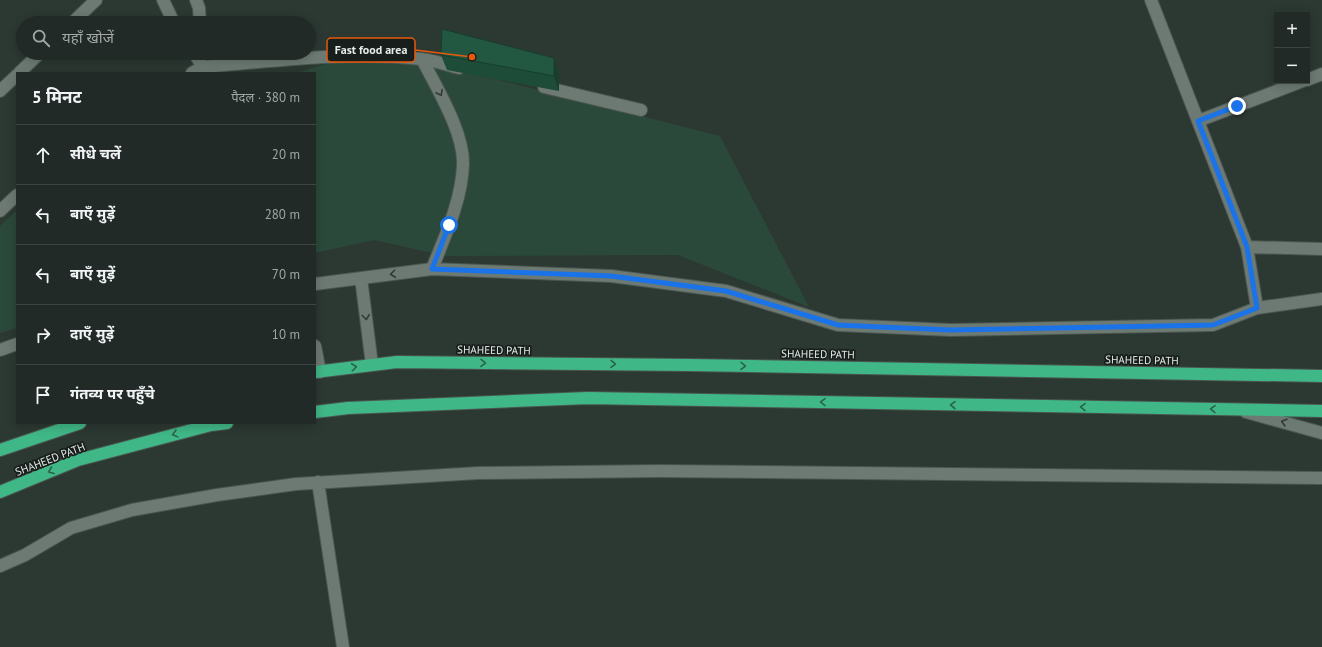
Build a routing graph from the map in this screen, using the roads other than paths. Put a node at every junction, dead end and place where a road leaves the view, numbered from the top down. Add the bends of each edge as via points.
1 (96, 0) edge
2 (163, 0) edge
3 (196, 0) edge
4 (1151, 0) edge
5 (79, 16) edge
6 (170, 16) edge
7 (200, 16) edge
8 (316, 57) edge
9 (422, 59) junction
10 (33, 60) edge
11 (198, 60) edge
12 (202, 60) edge
13 (282, 60) edge
14 (203, 67) junction
15 (468, 70) edge
16 (20, 72) edge
17 (194, 72) edge
18 (1322, 74) edge
19 (16, 76) edge
20 (1310, 79) edge
21 (528, 84) edge
22 (1295, 84) edge
23 (0, 91) edge
24 (641, 110) dead end
25 (1198, 121) junction
26 (16, 196) edge
27 (0, 211) edge
28 (1247, 247) junction
29 (1322, 249) edge
30 (432, 269) junction
31 (361, 278) junction
32 (316, 284) edge
33 (1322, 299) edge
34 (1257, 308) junction
35 (16, 344) edge
36 (0, 350) edge
37 (316, 355) edge
38 (372, 365) junction
39 (318, 372) edge
40 (1322, 376) edge
41 (1241, 410) junction
42 (316, 412) edge
43 (1322, 412) edge
44 (77, 424) edge
45 (219, 424) edge
46 (1322, 433) edge
47 (0, 450) edge
48 (1322, 478) edge
49 (318, 482) junction
50 (0, 492) edge
51 (0, 566) edge
52 (343, 647) edge

1 - 5 street
2 - 6 street
3 - 7 street
4 - 25 street
8 - 9 street via 370,56
9 - 15 street
9 -> 30 street via 445,102 456,130 463,163 455,210
10 - 16 street
11 - 14 street
12 - 14 street
13 - 14 street
14 - 17 street
18 - 20 street
19 - 23 street
21 - 24 street
22 - 25 street
25 - 28 street
26 - 27 street
28 - 29 street
28 - 34 street
30 -> 31 street
30 - 34 street via 611,276 726,291 838,325 876,327 951,330 1213,325
31 - 32 street
31 -> 38 street
33 - 34 street
35 - 36 street
37 - 39 street
39 -> 38 highway, SHAHEED PATH
38 -> 40 highway, SHAHEED PATH via 397,362 681,365
41 -> 42 highway via 588,398 348,408
41 - 43 highway
46 -> 41 street
44 - 47 highway, SHAHEED PATH
45 -> 50 highway, SHAHEED PATH via 78,460
48 - 49 street via 659,471 478,473
49 - 51 street via 217,495 132,510 71,528 25,555
49 - 52 street

